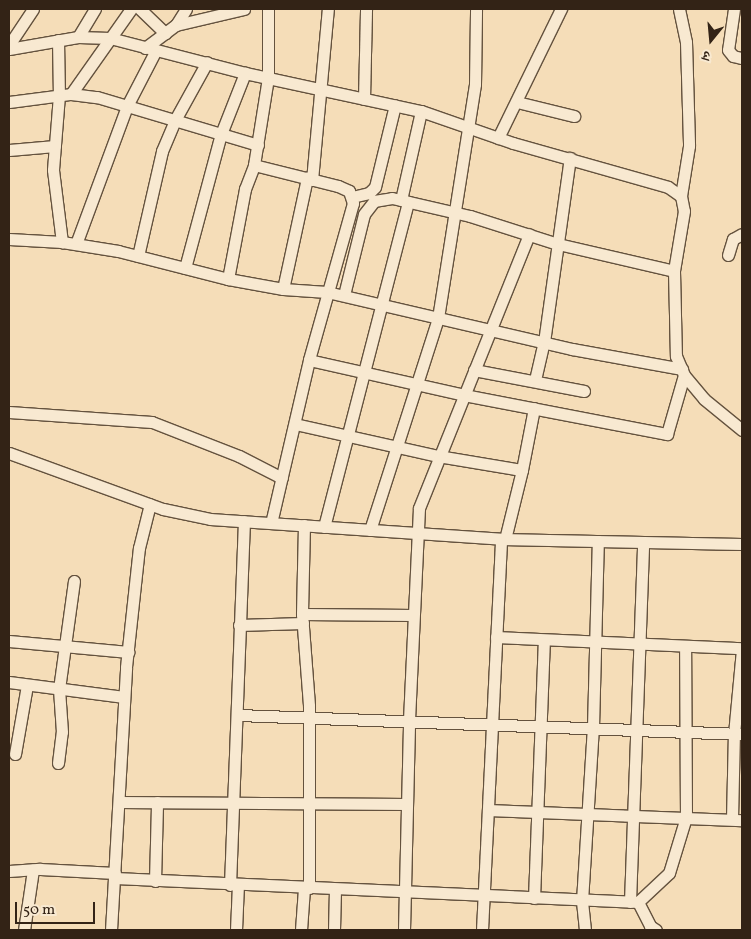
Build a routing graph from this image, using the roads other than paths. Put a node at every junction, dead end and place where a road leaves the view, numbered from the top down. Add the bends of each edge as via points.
1 (33, 9) edge
2 (95, 9) edge
3 (131, 9) edge
4 (140, 9) edge
5 (186, 9) edge
6 (244, 9) edge
7 (268, 9) edge
8 (328, 9) edge
9 (366, 9) edge
10 (476, 9) edge
11 (561, 9) edge
12 (679, 9) edge
13 (734, 9) edge
14 (176, 25) junction
15 (165, 33) junction
16 (78, 37) junction
17 (110, 38) junction
18 (58, 40) junction
19 (9, 45) edge
20 (9, 49) edge
21 (150, 49) junction
22 (742, 58) edge
23 (208, 62) junction
24 (245, 73) junction
25 (268, 78) junction
26 (323, 90) junction
27 (65, 95) junction
28 (364, 99) junction
29 (9, 102) edge
30 (517, 102) junction
31 (395, 105) junction
32 (128, 106) junction
33 (421, 111) junction
34 (574, 116) dead end
35 (175, 120) junction
36 (468, 127) junction
37 (221, 134) junction
38 (498, 138) junction
39 (258, 145) junction
40 (55, 146) junction
41 (9, 150) edge
42 (570, 158) junction
43 (254, 165) junction
44 (310, 179) junction
45 (681, 196) junction
46 (352, 197) junction
47 (405, 201) junction
48 (456, 214) junction
49 (529, 234) junction
50 (742, 234) edge
51 (9, 238) edge
52 (62, 242) junction
53 (76, 244) junction
54 (558, 244) junction
55 (728, 255) dead end
56 (138, 256) junction
57 (185, 268) junction
58 (674, 271) junction
59 (228, 279) junction
60 (283, 289) junction
61 (327, 292) junction
62 (344, 295) junction
63 (384, 304) junction
64 (438, 318) junction
65 (489, 330) junction
66 (544, 342) junction
67 (309, 360) junction
68 (474, 370) junction
69 (364, 372) junction
70 (683, 372) junction
71 (535, 380) junction
72 (415, 384) junction
73 (584, 391) dead end
74 (464, 395) junction
75 (534, 408) junction
76 (9, 412) edge
77 (294, 424) junction
78 (742, 430) edge
79 (349, 437) junction
80 (394, 447) junction
81 (9, 453) edge
82 (438, 456) junction
83 (522, 470) junction
84 (282, 478) junction
85 (150, 504) junction
86 (244, 521) junction
87 (271, 523) junction
88 (304, 525) junction
89 (324, 527) junction
90 (370, 530) junction
91 (416, 533) junction
92 (503, 539) junction
93 (598, 541) junction
94 (643, 542) junction
95 (742, 544) edge
96 (74, 581) dead end
97 (413, 615) junction
98 (302, 618) junction
99 (240, 625) junction
100 (496, 636) junction
101 (544, 640) junction
102 (9, 641) edge
103 (594, 642) junction
104 (640, 644) junction
105 (685, 646) junction
106 (63, 648) junction
107 (742, 649) edge
108 (128, 652) junction
109 (9, 682) edge
110 (27, 685) junction
111 (59, 689) junction
112 (124, 697) junction
113 (238, 715) junction
114 (309, 716) junction
115 (409, 720) junction
116 (492, 724) junction
117 (543, 725) junction
118 (593, 727) junction
119 (636, 729) junction
120 (688, 732) junction
121 (738, 734) edge
122 (15, 754) dead end
123 (58, 763) dead end
124 (235, 801) junction
125 (309, 801) junction
126 (119, 802) junction
127 (157, 802) junction
128 (407, 804) junction
129 (488, 810) junction
130 (538, 811) junction
131 (586, 813) junction
132 (633, 815) junction
133 (686, 817) junction
134 (737, 820) edge
135 (33, 870) junction
136 (9, 871) edge
137 (115, 875) junction
138 (154, 881) junction
139 (234, 885) junction
140 (306, 888) junction
141 (335, 889) junction
142 (405, 891) junction
143 (484, 895) junction
144 (534, 898) junction
145 (582, 901) junction
146 (634, 902) junction
147 (24, 930) edge
148 (111, 930) edge
149 (236, 930) edge
150 (301, 930) edge
151 (334, 930) edge
152 (404, 930) edge
153 (482, 930) edge
154 (585, 930) edge
155 (656, 930) edge

1 - 19 street
2 - 16 street
3 - 17 street
4 - 15 street
5 - 14 street
6 - 14 street
7 - 25 street
8 - 26 street
9 - 28 street
10 - 36 street via 475,84
11 - 30 street
12 - 45 street via 686,42 689,146
13 - 22 street via 728,50 733,56
14 - 15 street
15 - 21 street
16 - 17 street
16 - 18 street
17 - 21 street
17 - 27 street
18 - 20 street
18 - 27 street
21 - 23 street
21 - 32 street
23 - 24 street
23 - 35 street
24 - 25 street
24 - 37 street
25 - 26 street
25 - 39 street
26 - 28 street
26 - 44 street
27 - 29 street
27 - 32 street
27 - 40 street
28 - 31 street
30 - 34 street
30 - 38 street
31 - 33 street
31 - 46 street via 375,187 369,193
32 - 35 street
32 - 53 street
33 - 36 street
33 - 47 street
35 - 37 street
35 - 56 street via 162,151
36 - 38 street
36 - 48 street
37 - 39 street
37 - 57 street
38 - 42 street
39 - 43 street
40 - 41 street
40 - 52 street via 54,176
42 - 45 street via 668,187
42 - 54 street
43 - 44 street
43 - 59 street via 245,190
44 - 46 street via 338,186
44 - 60 street
45 - 58 street via 684,211
46 - 61 street
47 - 48 street
47 - 62 street via 392,198 374,201 364,214
47 - 63 street
48 - 49 street
48 - 64 street
49 - 54 street
49 - 65 street
50 - 55 street via 733,238
51 - 52 street
52 - 53 street
53 - 56 street
54 - 58 street
54 - 66 street
56 - 57 street
57 - 59 street
58 - 70 street via 676,356
59 - 60 street
60 - 61 street
61 - 62 street
61 - 67 street
62 - 63 street
63 - 64 street
63 - 69 street
64 - 65 street
64 - 72 street
65 - 66 street
65 - 68 street
66 - 70 street
66 - 71 street
67 - 69 street
67 - 77 street
68 - 71 street
68 - 74 street
69 - 72 street
69 - 79 street
70 - 75 street via 667,434
70 - 78 street via 704,399
71 - 73 street
72 - 74 street
72 - 80 street
74 - 75 street
74 - 82 street
75 - 83 street
76 - 84 street via 152,422 239,456
77 - 79 street
77 - 84 street
79 - 80 street
79 - 89 street
80 - 82 street
80 - 90 street
81 - 85 street
82 - 83 street
82 - 91 street via 426,486
83 - 92 street
84 - 87 street
85 - 86 street via 210,519
85 - 108 street via 140,548
86 - 87 street
86 - 99 street
87 - 88 street
88 - 89 street
88 - 98 street
89 - 90 street
90 - 91 street
91 - 92 street
91 - 97 street
92 - 93 street
92 - 100 street
93 - 94 street
93 - 103 street
94 - 95 street
94 - 104 street
96 - 106 street
97 - 98 street
97 - 115 street
98 - 99 street
98 - 114 street
99 - 113 street
100 - 101 street
100 - 116 street
101 - 103 street
101 - 117 street
102 - 106 street
103 - 104 street
103 - 118 street
104 - 105 street
104 - 119 street
105 - 107 street
105 - 120 street
106 - 108 street
106 - 111 street
107 - 121 street
108 - 112 street
109 - 110 street
110 - 111 street
110 - 122 street
111 - 112 street
111 - 123 street via 62,732
112 - 126 street
113 - 114 street
113 - 124 street
114 - 115 street
114 - 125 street
115 - 116 street
115 - 128 street
116 - 117 street
116 - 129 street
117 - 118 street
117 - 130 street
118 - 119 street
118 - 131 street
119 - 120 street
119 - 132 street
120 - 121 street
120 - 133 street
121 - 134 street
124 - 125 street
124 - 127 street
124 - 139 street
125 - 128 street
125 - 140 street
126 - 127 street
126 - 137 street
127 - 138 street
128 - 142 street
129 - 130 street
129 - 143 street
130 - 131 street
130 - 144 street
131 - 132 street
131 - 145 street
132 - 133 street
132 - 146 street
133 - 134 street
133 - 146 street via 669,873
135 - 136 street
135 - 137 street
135 - 147 street
137 - 138 street
137 - 148 street
138 - 139 street
139 - 140 street
139 - 149 street
140 - 141 street
140 - 150 street
141 - 142 street
141 - 151 street
142 - 143 street
142 - 152 street
143 - 144 street
143 - 153 street
144 - 145 street
145 - 146 street
145 - 154 street
146 - 155 street

